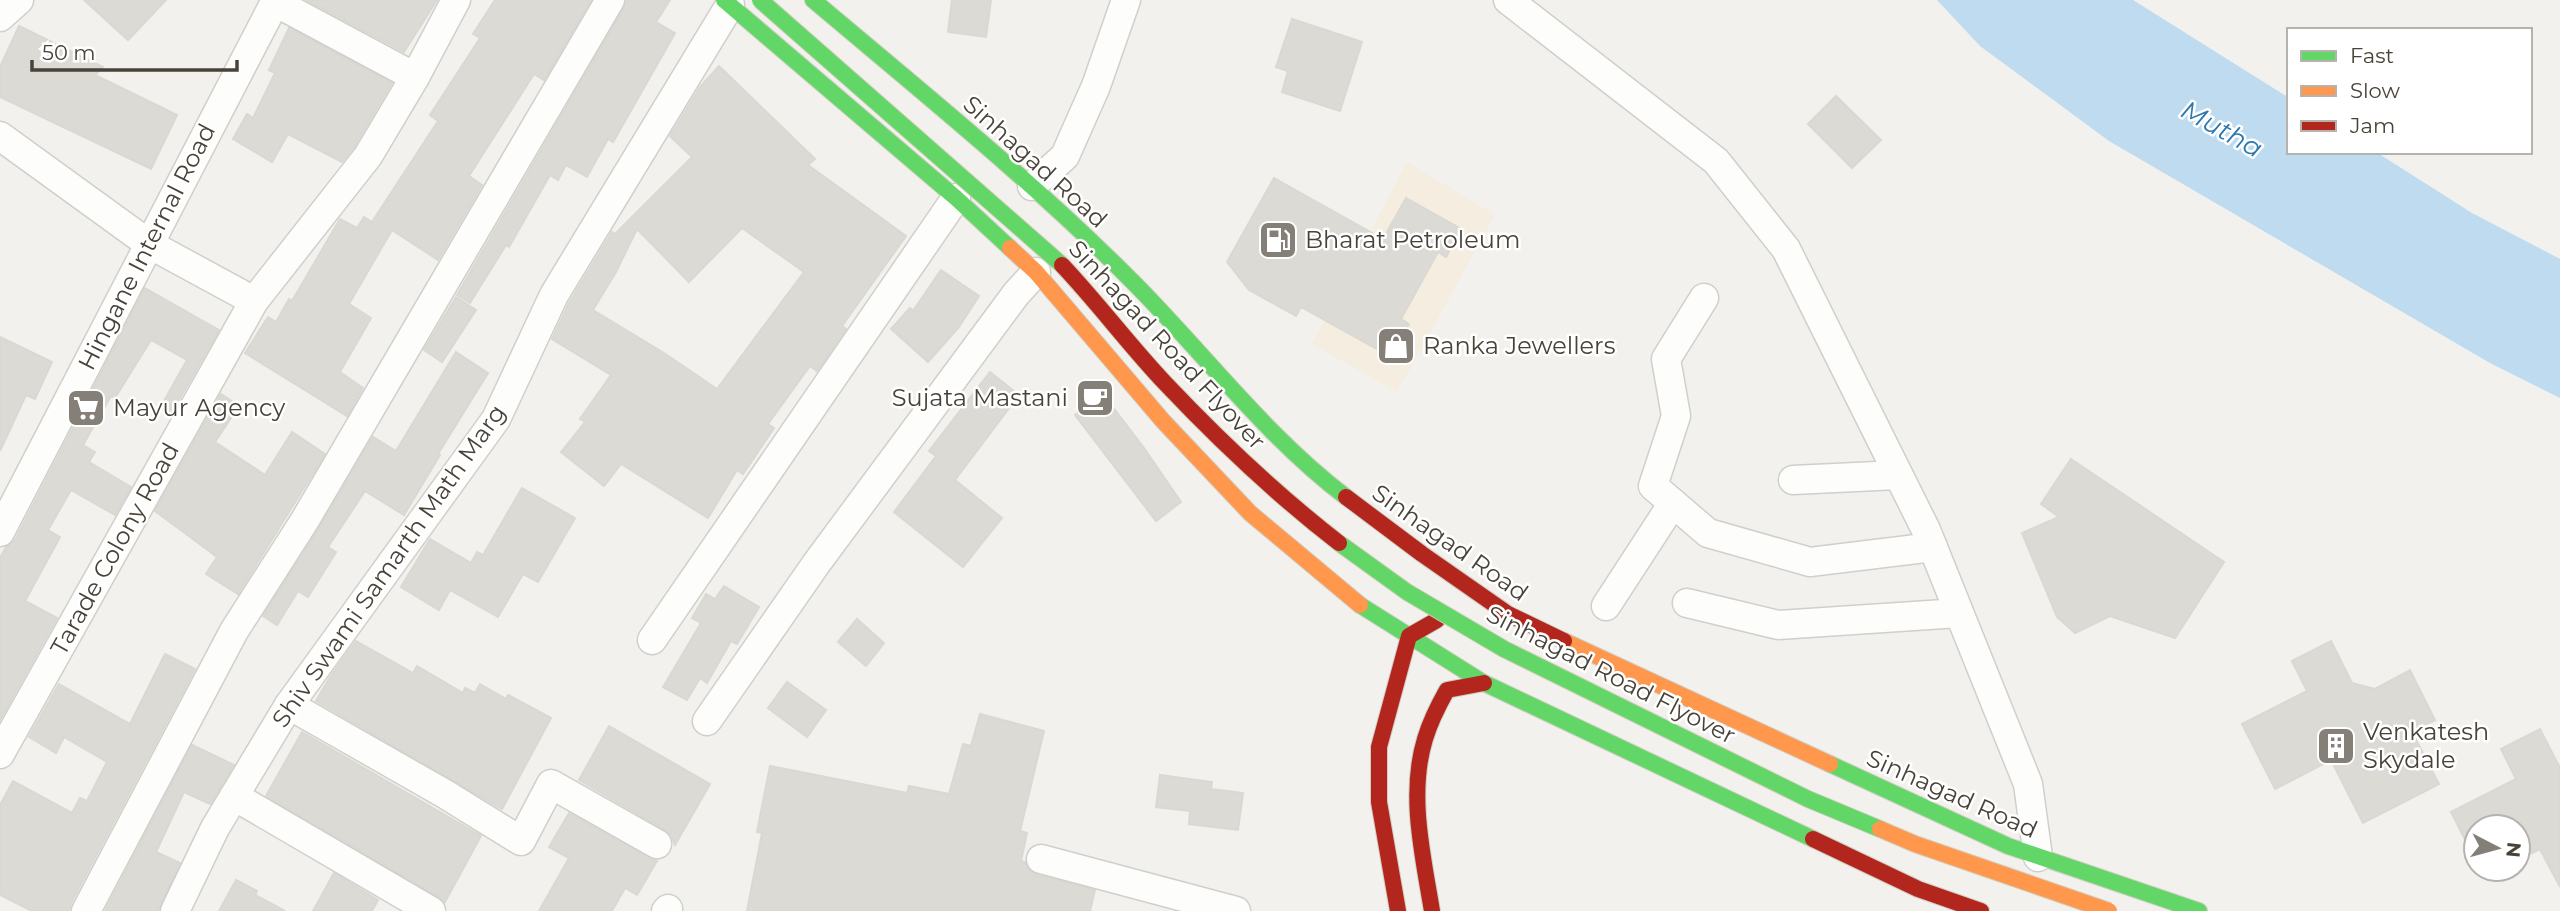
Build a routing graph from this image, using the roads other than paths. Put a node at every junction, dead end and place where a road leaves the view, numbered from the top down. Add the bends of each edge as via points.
1 (19, 0) edge
2 (456, 0) edge
3 (610, 0) edge
4 (760, 0) edge
5 (1126, 0) edge
6 (1508, 0) edge
7 (275, 1) edge
8 (727, 2) edge
9 (808, 5) edge
10 (0, 17) edge
11 (842, 46) dead end
12 (415, 77) junction
13 (0, 136) edge
14 (1032, 187) junction
15 (956, 198) junction
16 (149, 244) junction
17 (1036, 272) junction
18 (1704, 298) dead end
19 (254, 301) junction
20 (1262, 446) dead end
21 (1898, 475) junction
22 (1320, 477) junction
23 (1793, 480) dead end
24 (1673, 503) junction
25 (0, 532) edge
26 (1933, 548) junction
27 (1687, 603) dead end
28 (1606, 606) dead end
29 (1959, 613) junction
30 (1508, 614) junction
31 (1409, 636) junction
32 (652, 640) dead end
33 (1484, 683) junction
34 (289, 705) junction
35 (707, 721) dead end
36 (0, 754) edge
37 (234, 796) junction
38 (657, 844) dead end
39 (2038, 857) junction
40 (1041, 859) dead end
41 (383, 900) edge
42 (86, 911) edge
43 (175, 911) edge
44 (431, 911) edge
45 (1236, 911) edge
46 (1398, 911) edge
47 (1432, 911) edge
48 (1981, 911) edge
49 (2109, 911) edge
50 (2199, 911) edge

1 - 10 street
2 - 12 street, Tarade Colony Road
3 - 42 street via 305,520 234,631
4 - 49 main road, Sinhagad Road Flyover, bridge via 1049,252 1096,299 1164,382 1254,470 1336,541 1407,592 1504,649 1808,799 1915,844
5 - 14 street via 1065,156
6 - 21 street via 1716,161 1786,249
7 - 12 street
7 - 16 street, Hingane Internal Road
8 - 15 main road
8 - 34 street, Shiv Swami Samarth Math Marg via 554,295 496,419
9 - 11 main road
9 - 14 main road, Sinhagad Road
12 - 19 street, Tarade Colony Road via 368,156
13 - 16 street
14 - 22 main road, Sinhagad Road via 1136,285
15 - 17 main road
15 - 32 street
16 - 19 street
16 - 25 street, Hingane Internal Road
17 - 31 main road via 1163,421 1250,513 1363,608
17 - 35 street via 817,564
18 - 24 street via 1666,359 1676,416 1653,486
19 - 36 street, Tarade Colony Road
20 - 22 main road, Sinhagad Road Flyover
21 - 23 street
21 - 26 street
22 - 30 main road, Sinhagad Road
24 - 26 street via 1708,533 1810,562
24 - 28 street
26 - 29 street
27 - 29 street via 1778,625
29 - 39 street via 2028,784
30 - 31 main road via 1443,617
30 - 39 main road, Sinhagad Road
31 - 33 main road
31 - 46 main road via 1379,747 1379,802
33 - 47 main road via 1447,690 1421,757 1418,811
33 - 48 main road via 1918,889
34 - 37 street, Shiv Swami Samarth Math Marg
34 - 38 street via 522,841 551,784
37 - 41 street
37 - 43 street, Shiv Swami Samarth Math Marg
39 - 50 main road, Sinhagad Road
40 - 45 street
41 - 44 street

